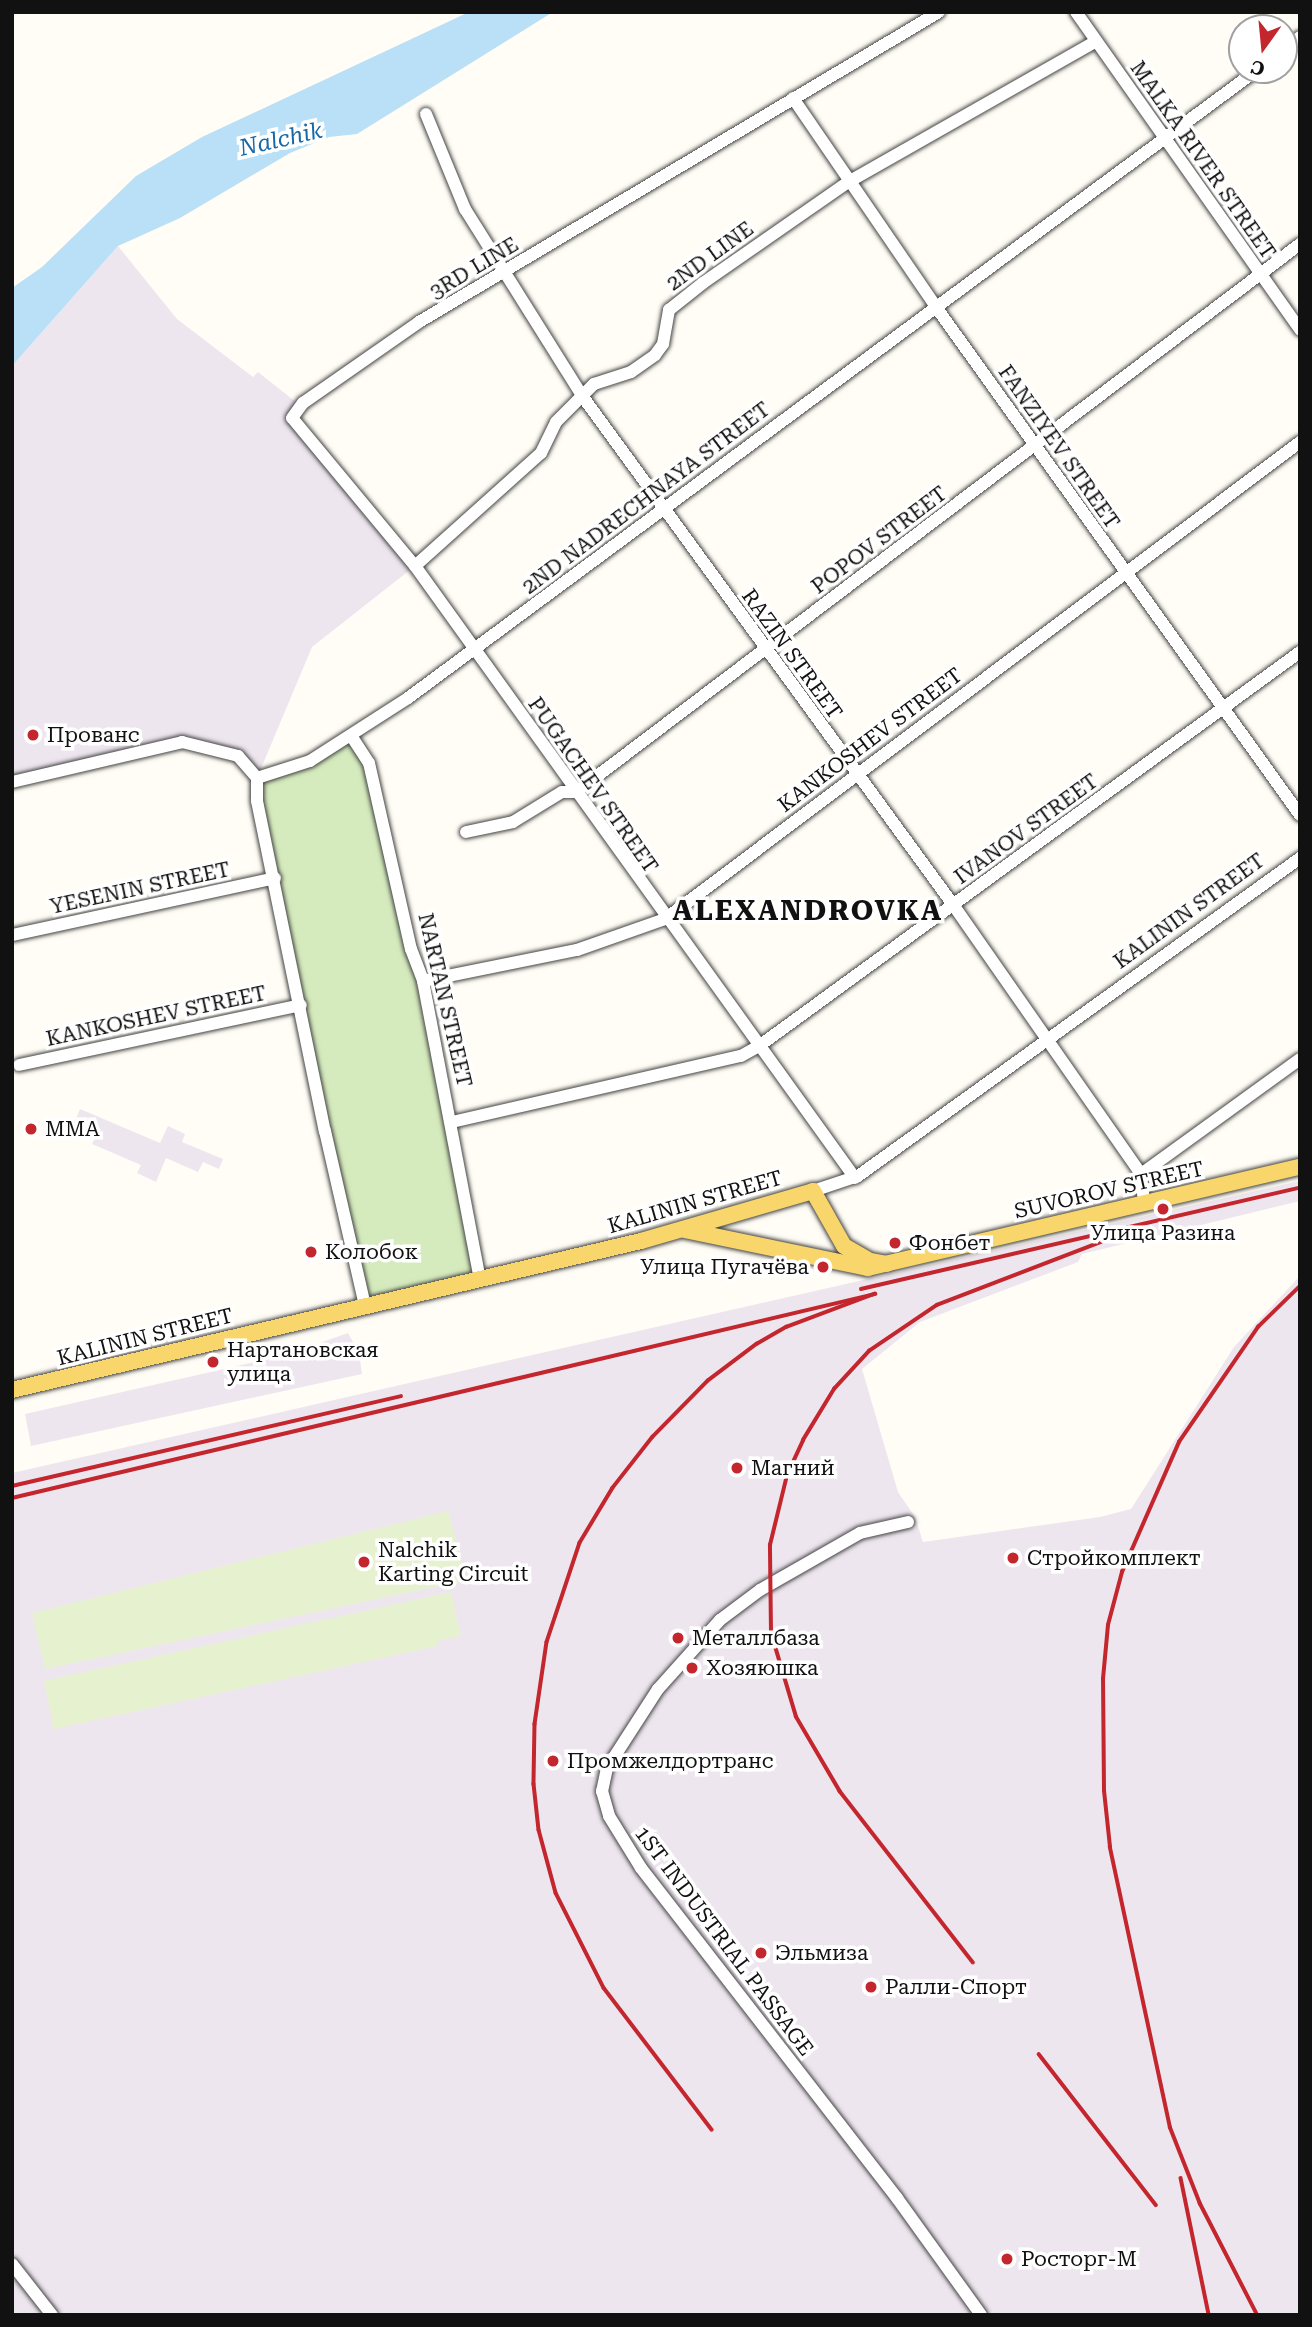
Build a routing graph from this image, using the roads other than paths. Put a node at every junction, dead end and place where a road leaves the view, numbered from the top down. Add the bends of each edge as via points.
1 (939, 12) edge
2 (1076, 12) edge
3 (1096, 41) junction
4 (1239, 84) edge
5 (793, 98) junction
6 (426, 114) dead end
7 (1166, 139) junction
8 (850, 181) junction
9 (1300, 244) edge
10 (503, 273) junction
11 (1260, 274) junction
12 (936, 307) junction
13 (1300, 330) edge
14 (583, 397) junction
15 (1300, 442) edge
16 (1035, 445) junction
17 (663, 508) junction
18 (415, 566) junction
19 (1125, 572) junction
20 (766, 650) junction
21 (474, 651) junction
22 (1300, 652) edge
23 (1222, 709) junction
24 (352, 737) junction
25 (855, 775) junction
26 (257, 778) junction
27 (12, 782) edge
28 (576, 792) junction
29 (1300, 815) edge
30 (466, 832) dead end
31 (1300, 858) edge
32 (275, 878) junction
33 (954, 906) junction
34 (665, 919) junction
35 (12, 935) edge
36 (423, 981) junction
37 (301, 1005) junction
38 (1046, 1041) junction
39 (759, 1046) junction
40 (1300, 1059) edge
41 (19, 1065) dead end
42 (452, 1122) junction
43 (1300, 1167) edge
44 (1141, 1174) junction
45 (855, 1178) junction
46 (813, 1191) junction
47 (1144, 1204) junction
48 (679, 1229) junction
49 (887, 1264) junction
50 (480, 1279) junction
51 (365, 1306) junction
52 (12, 1390) edge
53 (908, 1522) dead end
54 (12, 2264) edge
55 (52, 2315) edge
56 (981, 2315) edge

1 - 5 street, 3RD LINE
2 - 3 street, MALKA RIVER STREET
3 - 7 street, MALKA RIVER STREET
3 - 8 street, 2ND LINE
4 - 7 street, 2ND NADRECHNAYA STREET
5 - 8 street, FANZIYEV STREET
5 - 10 street, 3RD LINE
6 - 10 street, RAZIN STREET via 461,201
7 - 11 street, MALKA RIVER STREET
7 - 12 street, 2ND NADRECHNAYA STREET
8 - 12 street, FANZIYEV STREET
8 - 14 street, 2ND LINE via 669,310 663,344 655,355 631,372 594,384
9 - 11 street, POPOV STREET
10 - 14 street, RAZIN STREET
10 - 18 street, 3RD LINE via 419,322 303,403 292,418
11 - 13 street, MALKA RIVER STREET
11 - 16 street, POPOV STREET
12 - 16 street, FANZIYEV STREET
12 - 17 street, 2ND NADRECHNAYA STREET
14 - 17 street, RAZIN STREET
14 - 18 street, 2ND LINE via 556,422 541,453
15 - 19 street, KANKOSHEV STREET
16 - 19 street, FANZIYEV STREET
16 - 20 street, POPOV STREET
17 - 20 street, RAZIN STREET
17 - 21 street, 2ND NADRECHNAYA STREET
18 - 21 street, 3RD LINE
19 - 23 street, FANZIYEV STREET
19 - 25 street, KANKOSHEV STREET
20 - 25 street, RAZIN STREET
20 - 28 street, POPOV STREET
21 - 24 street, 2ND NADRECHNAYA STREET
21 - 28 street, PUGACHEV STREET
22 - 23 street, IVANOV STREET
23 - 29 street, FANZIYEV STREET
23 - 33 street, IVANOV STREET
24 - 26 street, 2ND NADRECHNAYA STREET via 310,761
24 - 36 street, NARTAN STREET via 369,763 411,949
25 - 33 street, RAZIN STREET
25 - 34 street, KANKOSHEV STREET
26 - 27 street via 237,755 182,742
26 - 32 street via 257,801
28 - 30 street, POPOV STREET via 562,792 513,822
28 - 34 street, PUGACHEV STREET
31 - 38 street, KALININ STREET
32 - 35 street, YESENIN STREET
32 - 37 street
33 - 38 street, RAZIN STREET
33 - 39 street, IVANOV STREET
34 - 36 street, KANKOSHEV STREET via 576,950
34 - 39 street, PUGACHEV STREET
36 - 42 street, NARTAN STREET
37 - 41 street, KANKOSHEV STREET
37 - 51 street
38 - 44 street, RAZIN STREET
38 - 45 street, KALININ STREET
39 - 42 street, IVANOV STREET via 741,1056
39 - 45 street, PUGACHEV STREET
40 - 44 street
42 - 50 street, NARTAN STREET
43 - 47 main road, SUVOROV STREET
44 - 47 street, RAZIN STREET
45 - 46 street, KALININ STREET
46 - 48 main road, KALININ STREET
46 - 49 main road via 844,1246 870,1262
47 - 49 main road, SUVOROV STREET
48 - 49 main road, SUVOROV STREET via 747,1240 859,1268
48 - 50 main road, KALININ STREET
50 - 51 main road, KALININ STREET
51 - 52 main road, KALININ STREET
53 - 56 street, 1ST INDUSTRIAL PASSAGE via 860,1533 730,1611 658,1689 607,1768 602,1791 609,1816 641,1868 897,2198
54 - 55 street

